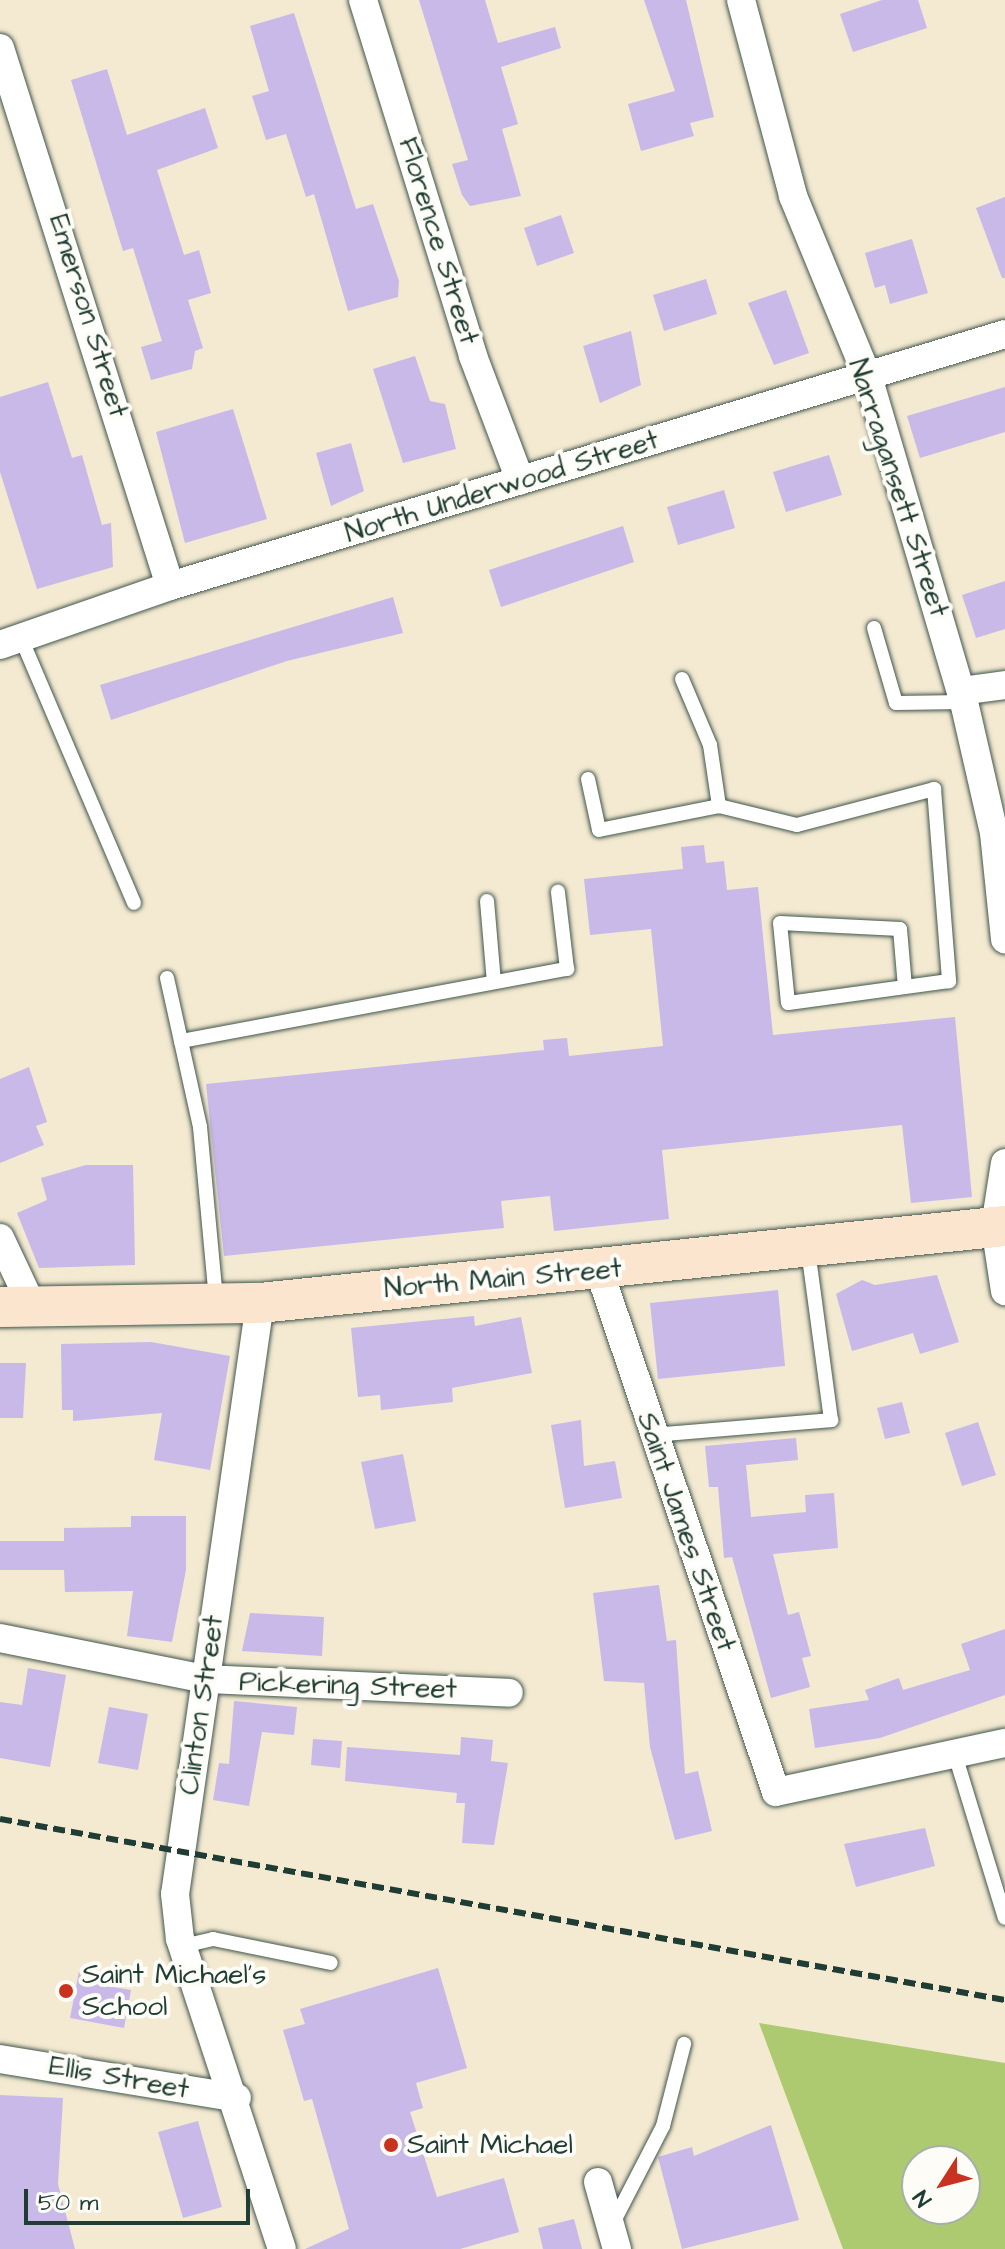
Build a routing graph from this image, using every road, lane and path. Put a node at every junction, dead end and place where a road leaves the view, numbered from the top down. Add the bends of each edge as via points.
1 (363, 0) edge
2 (741, 0) edge
3 (0, 48) edge
4 (1005, 334) edge
5 (869, 380) junction
6 (520, 480) junction
7 (170, 586) junction
8 (874, 628) dead end
9 (10, 642) edge
10 (682, 679) dead end
11 (1005, 685) edge
12 (962, 696) junction
13 (588, 779) dead end
14 (719, 806) junction
15 (558, 892) dead end
16 (487, 901) dead end
17 (134, 903) dead end
18 (1004, 929) edge
19 (167, 978) dead end
20 (494, 982) junction
21 (905, 987) junction
22 (181, 1041) junction
23 (1005, 1163) edge
24 (1000, 1226) edge
25 (0, 1238) edge
26 (808, 1249) junction
27 (599, 1270) junction
28 (1005, 1291) edge
29 (260, 1303) junction
30 (216, 1304) junction
31 (16, 1307) edge
32 (654, 1435) junction
33 (0, 1638) edge
34 (206, 1679) junction
35 (509, 1693) dead end
36 (1005, 1743) edge
37 (956, 1758) junction
38 (1005, 1918) edge
39 (183, 1946) junction
40 (331, 1963) dead end
41 (684, 2044) dead end
42 (0, 2059) edge
43 (237, 2098) junction
44 (598, 2182) dead end
45 (614, 2238) edge
46 (282, 2249) edge

1 - 6 street, Florence Street via 473,356
2 - 5 street, Narragansett Street via 793,196
3 - 7 street, Emerson Street
4 - 5 street, North Underwood Street
5 - 6 street, North Underwood Street
5 - 12 street, Narragansett Street
6 - 7 street, North Underwood Street
7 - 9 street, North Underwood Street
8 - 12 lane via 896,703
9 - 17 lane
10 - 14 lane via 710,745
11 - 12 street
12 - 18 street, Narragansett Street via 994,833
13 - 14 lane via 599,830
14 - 21 lane via 797,825 934,789 949,981
15 - 20 lane via 567,969
16 - 20 lane
19 - 22 lane
20 - 22 lane
21 - 21 lane via 788,1003 780,923 900,929
22 - 30 lane via 200,1127
23 - 24 street
24 - 26 main road, North Main Street
24 - 28 street
25 - 31 street
26 - 27 main road, North Main Street
26 - 32 lane via 831,1420
27 - 29 main road, North Main Street
27 - 32 street, Saint James Street
29 - 30 main road, North Main Street
29 - 34 street, Clinton Street
30 - 31 main road, North Main Street
32 - 37 street, Saint James Street via 776,1792
33 - 34 street, Pickering Street
34 - 35 street, Pickering Street
34 - 39 street, Clinton Street via 175,1894
36 - 37 street
37 - 38 lane
39 - 40 lane via 213,1939
39 - 43 street, Clinton Street
41 - 45 lane via 663,2126
42 - 43 street, Ellis Street
43 - 46 street, Clinton Street
44 - 45 street

